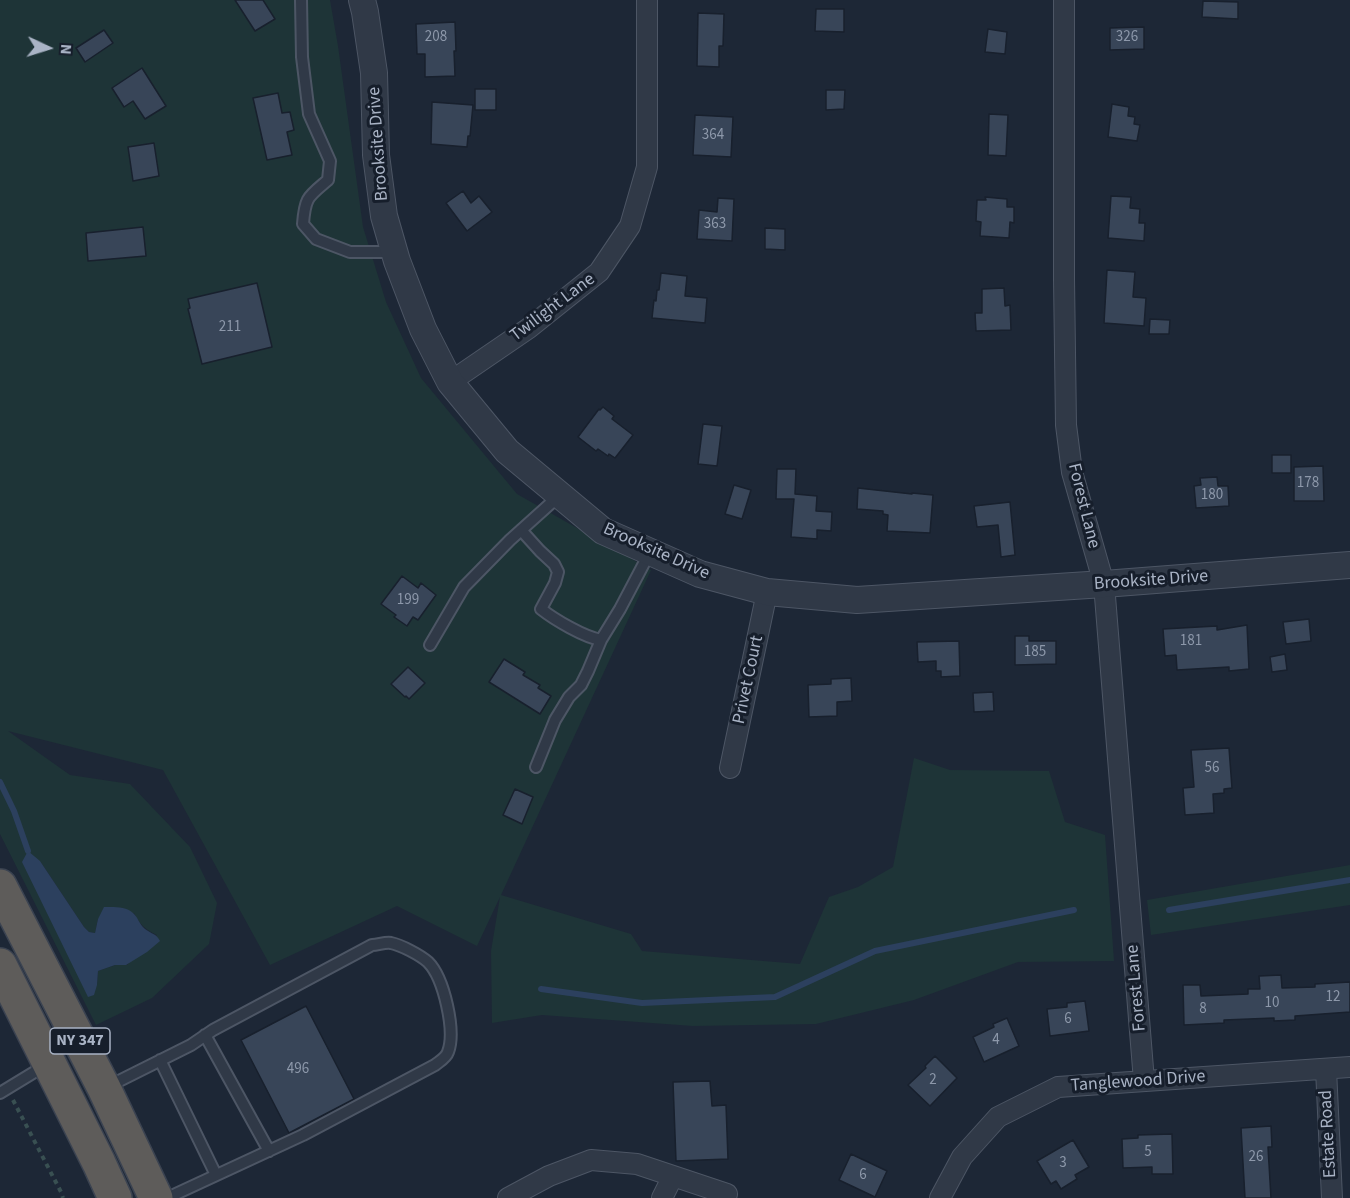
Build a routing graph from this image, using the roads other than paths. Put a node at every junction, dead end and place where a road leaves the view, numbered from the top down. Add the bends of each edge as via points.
1 (301, 0) edge
2 (362, 0) edge
3 (646, 0) edge
4 (1064, 0) edge
5 (395, 252) junction
6 (450, 382) junction
7 (560, 495) junction
8 (521, 530) junction
9 (650, 552) junction
10 (1350, 565) edge
11 (1104, 584) junction
12 (767, 592) junction
13 (601, 640) junction
14 (430, 645) dead end
15 (536, 767) dead end
16 (730, 768) dead end
17 (0, 886) edge
18 (0, 965) edge
19 (205, 1035) junction
20 (160, 1060) junction
21 (49, 1063) junction
22 (1350, 1067) edge
23 (1326, 1069) junction
24 (1144, 1081) junction
25 (104, 1088) junction
26 (3, 1091) edge
27 (269, 1151) junction
28 (99, 1163) junction
29 (216, 1175) junction
30 (673, 1176) junction
31 (727, 1194) dead end
32 (97, 1198) edge
33 (115, 1198) edge
34 (156, 1198) edge
35 (167, 1198) edge
36 (508, 1198) edge
37 (662, 1198) edge
38 (940, 1198) edge
39 (1332, 1198) edge

1 - 5 lane via 309,114 330,161 328,180 305,204 303,224 316,239 350,252
2 - 5 street, Brooksite Drive via 374,73 381,196
3 - 6 street, Twilight Lane via 646,167 630,226 599,272 529,328
4 - 11 street, Forest Lane via 1066,425 1072,472
5 - 6 street, Brooksite Drive via 423,329
6 - 7 street, Brooksite Drive via 507,451
7 - 8 lane
7 - 9 street, Brooksite Drive via 603,531
8 - 13 lane via 558,572 541,609
8 - 14 lane via 464,587
9 - 12 street, Brooksite Drive via 700,574
9 - 13 lane
10 - 11 street, Brooksite Drive
11 - 12 street, Brooksite Drive via 857,600
11 - 24 street, Forest Lane
12 - 16 street, Privet Court
13 - 15 lane via 581,686 555,720
17 - 25 highway, NY 347
18 - 21 highway, NY 347
19 - 20 lane
19 - 27 lane
19 - 27 lane via 372,945 389,943 407,949 429,963 441,982 448,1004 447,1056
20 - 25 lane
20 - 29 lane
21 - 26 lane
21 - 28 highway, NY 347
22 - 23 street, Tanglewood Drive
23 - 24 street, Tanglewood Drive
23 - 39 street, Estate Road
24 - 38 street, Tanglewood Drive via 1058,1087 998,1117 962,1157
25 - 34 highway, NY 347
27 - 29 lane
28 - 32 highway
28 - 33 highway, NY 347
29 - 35 lane
30 - 31 street
30 - 36 street via 637,1164 591,1160
30 - 37 street

